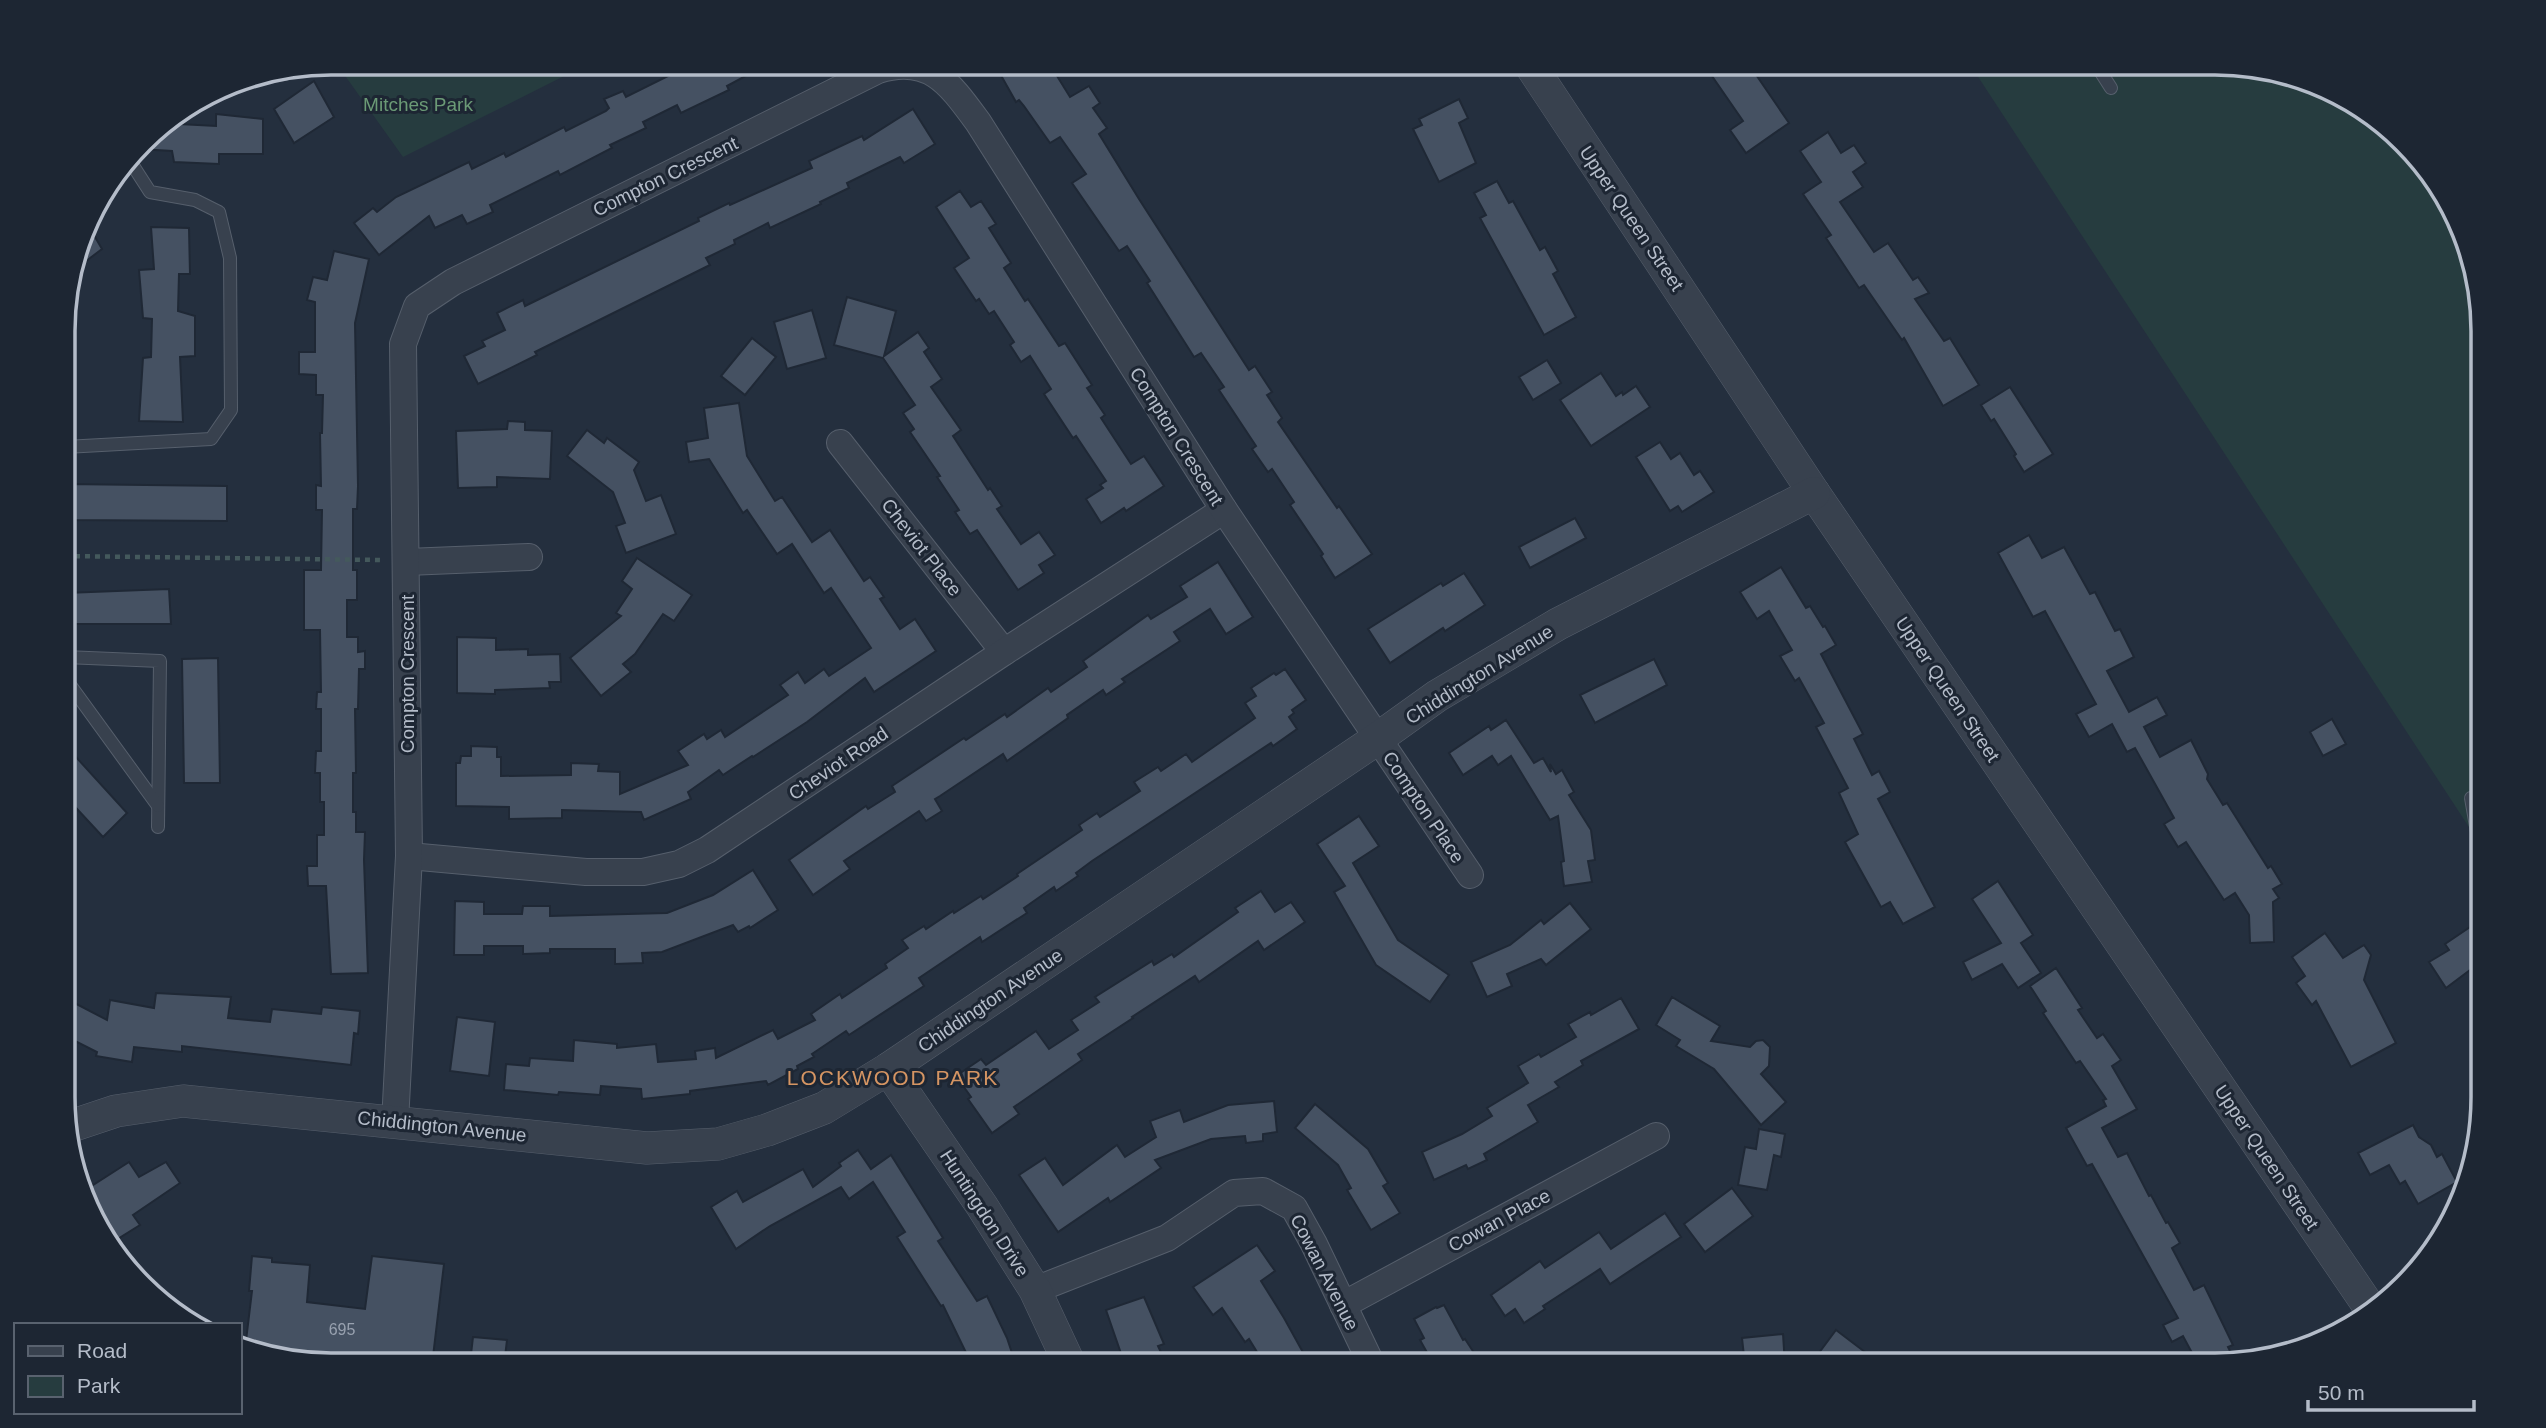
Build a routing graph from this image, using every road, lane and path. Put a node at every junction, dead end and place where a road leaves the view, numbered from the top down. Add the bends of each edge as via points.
1 (868, 75) edge
2 (936, 75) edge
3 (1537, 75) edge
4 (2103, 75) edge
5 (2111, 88) dead end
6 (134, 168) edge
7 (840, 443) dead end
8 (75, 446) edge
9 (1814, 493) junction
10 (1224, 510) junction
11 (75, 556) edge
12 (529, 557) dead end
13 (400, 561) junction
14 (1004, 652) junction
15 (75, 657) edge
16 (75, 692) edge
17 (1377, 739) junction
18 (158, 806) junction
19 (158, 827) dead end
20 (409, 856) junction
21 (1470, 875) dead end
22 (888, 1069) junction
23 (395, 1122) junction
24 (77, 1124) edge
25 (1656, 1136) dead end
26 (1035, 1290) junction
27 (2367, 1303) edge
28 (1343, 1305) junction
29 (1064, 1353) edge
30 (1366, 1353) edge

1 - 13 street, Compton Crescent via 453,282 417,306 403,344
2 - 10 street, Compton Crescent via 950,85 978,122
3 - 9 street, Upper Queen Street
4 - 5 lane
6 - 8 lane via 149,192 195,201 219,212 230,258 231,410 211,439
7 - 14 street, Cheviot Place
9 - 17 street, Chiddington Avenue via 1558,624 1437,696
9 - 27 street, Upper Queen Street
10 - 14 street, Cheviot Road
10 - 17 street, Compton Crescent
11 - 13 path
12 - 13 street
13 - 20 street, Compton Crescent
14 - 20 street, Cheviot Road via 707,850 679,864 643,872 586,872
15 - 18 lane via 160,661
16 - 18 lane
17 - 21 street, Compton Place
17 - 22 street, Chiddington Avenue
18 - 19 lane
20 - 23 street, Compton Crescent
22 - 23 street, Chiddington Avenue via 824,1108 718,1144 647,1148
22 - 26 street, Huntingdon Drive
23 - 24 street, Chiddington Avenue via 183,1101 116,1111
25 - 28 street, Cowan Place
26 - 28 street, Cowan Avenue via 1167,1238 1234,1193 1263,1191 1294,1208
26 - 29 street, Huntingdon Drive
28 - 30 street, Cowan Avenue

